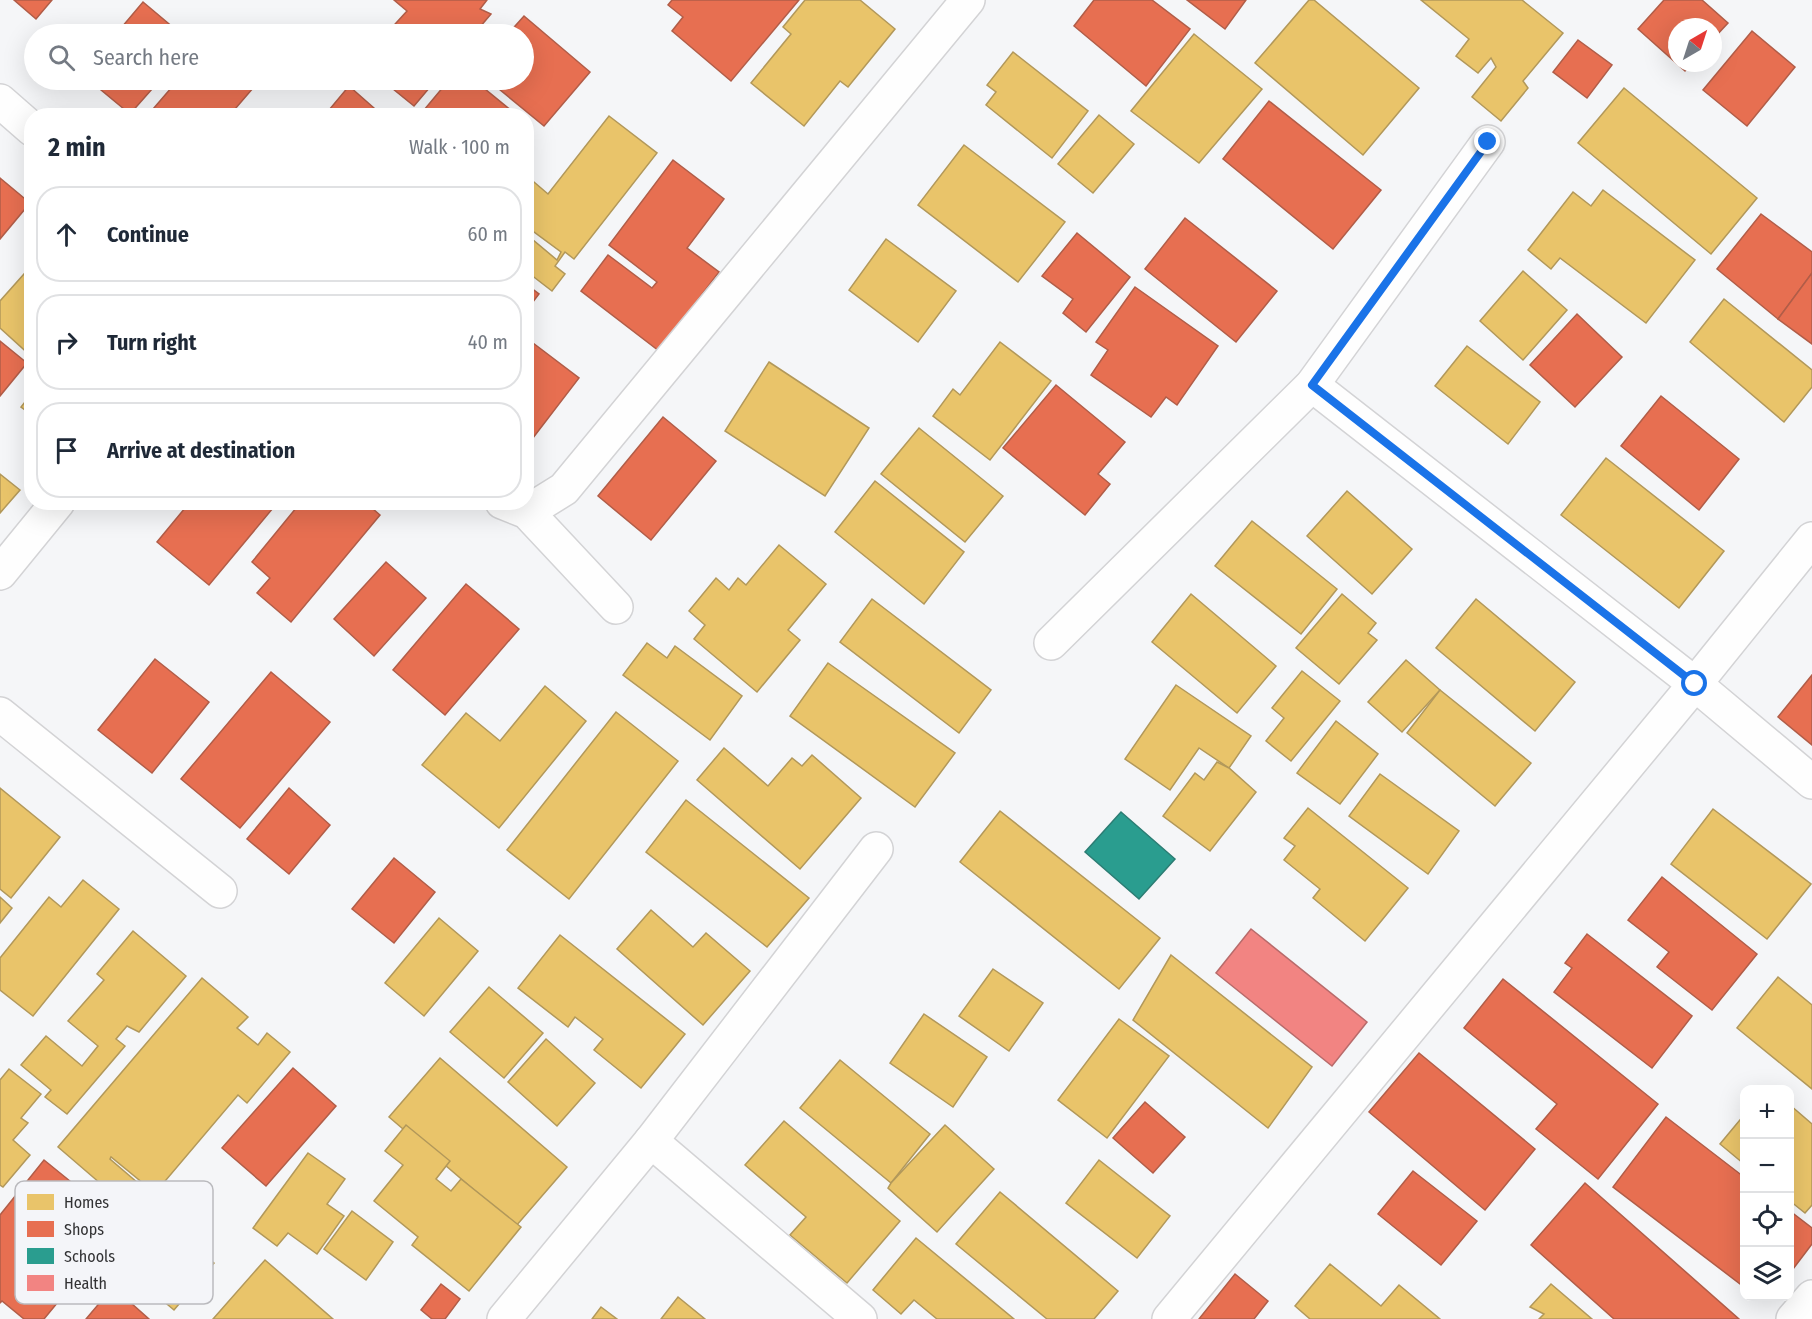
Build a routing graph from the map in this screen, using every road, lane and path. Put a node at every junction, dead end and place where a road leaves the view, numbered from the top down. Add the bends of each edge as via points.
1 (968, 0) edge
2 (0, 101) edge
3 (24, 122) edge
4 (1488, 142) dead end
5 (1312, 385) junction
6 (534, 500) edge
7 (51, 510) edge
8 (517, 510) edge
9 (1812, 539) edge
10 (0, 573) edge
11 (616, 607) dead end
12 (1051, 644) dead end
13 (1695, 684) junction
14 (0, 714) edge
15 (1812, 782) edge
16 (876, 849) dead end
17 (220, 891) dead end
18 (651, 1141) junction
19 (1812, 1297) edge
20 (504, 1319) edge
21 (860, 1319) edge
22 (1169, 1319) edge
23 (1793, 1319) edge

1 - 6 street via 564,489
2 - 3 street
4 - 5 street
5 - 12 street
5 - 13 street
7 - 10 street
8 - 11 street
9 - 13 street
13 - 15 street
13 - 22 street
14 - 17 street
16 - 18 street
18 - 20 street
18 - 21 street
19 - 23 street

